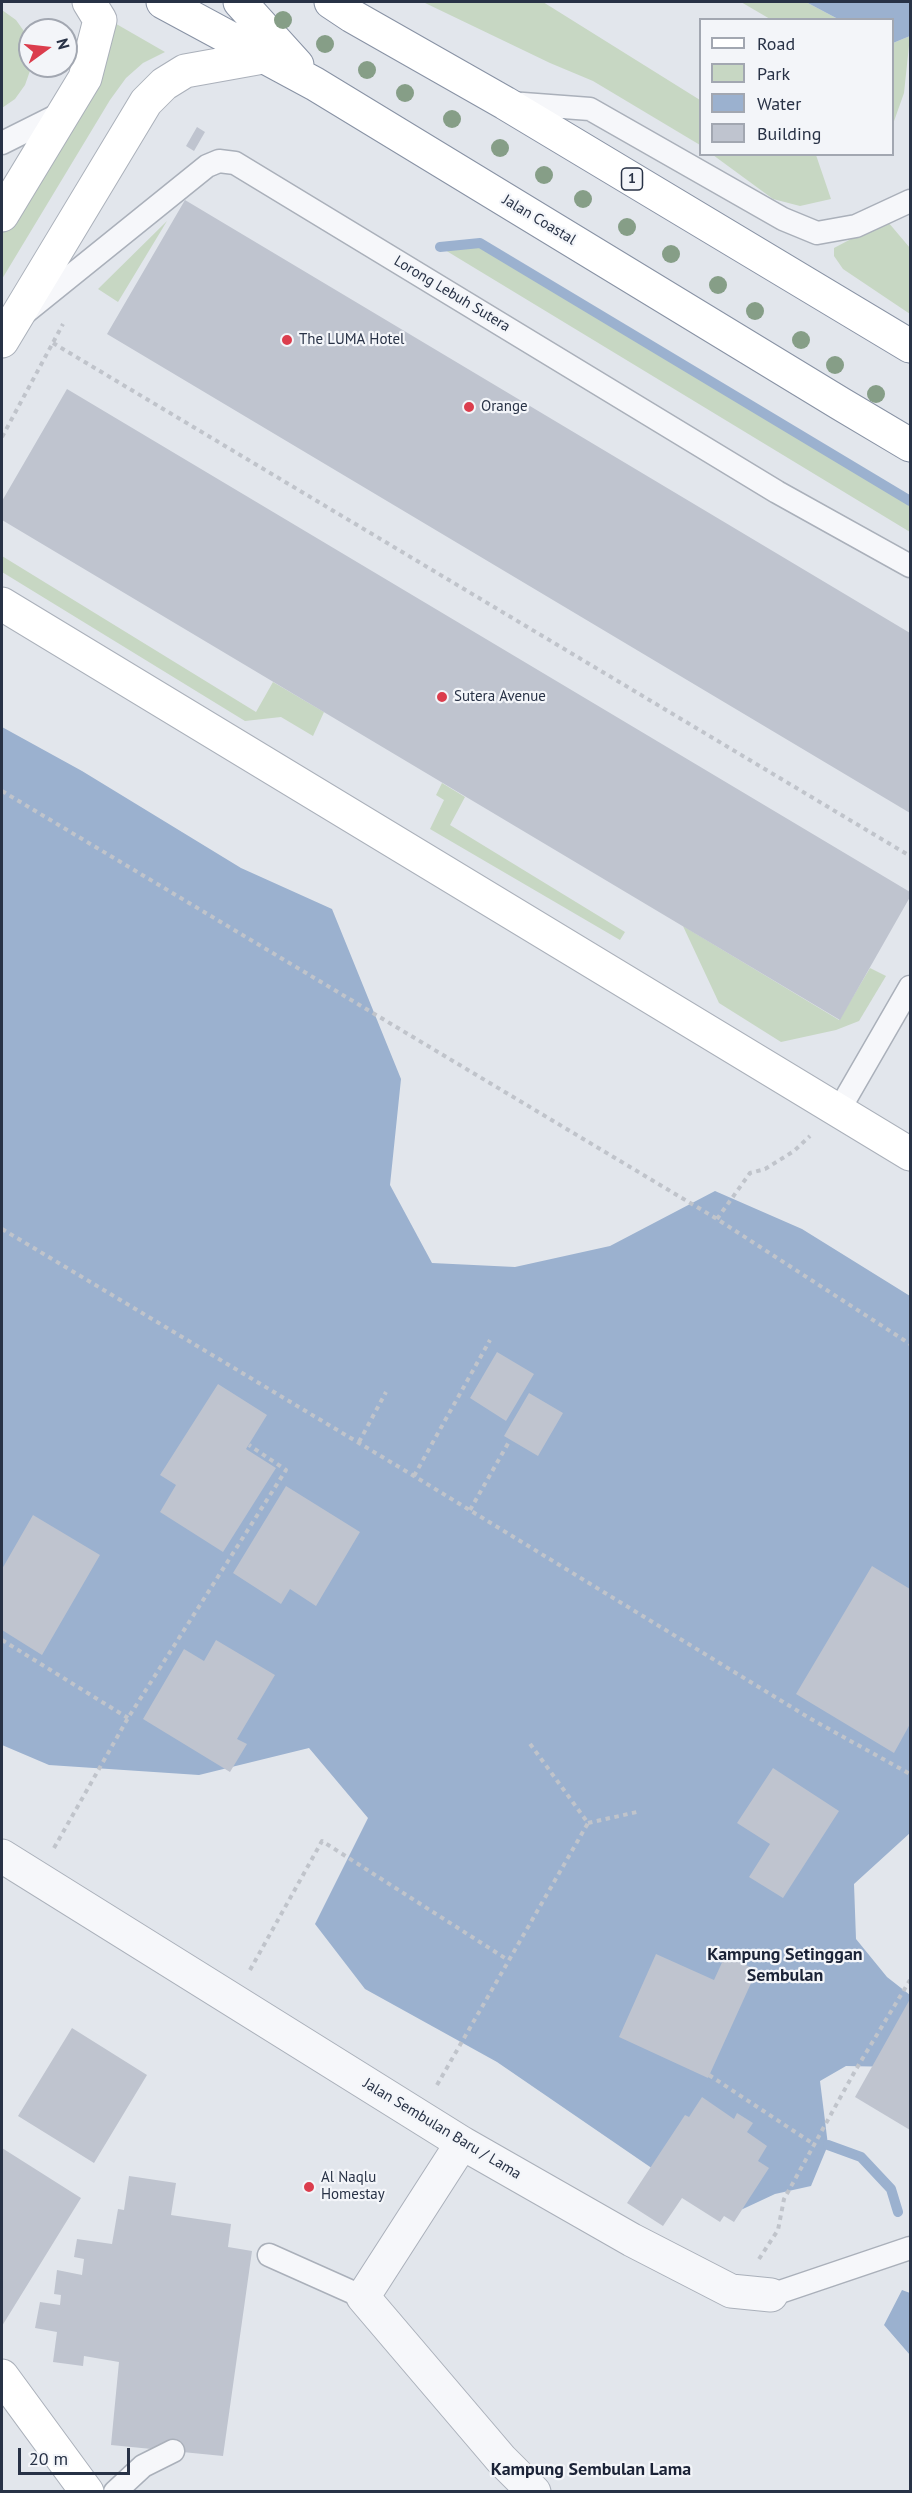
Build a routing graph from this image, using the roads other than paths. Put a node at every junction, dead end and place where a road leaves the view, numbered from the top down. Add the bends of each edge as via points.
1 (88, 2) edge
2 (163, 2) edge
3 (240, 2) edge
4 (331, 2) edge
5 (263, 57) junction
6 (315, 84) junction
7 (505, 103) junction
8 (66, 111) junction
9 (2, 144) edge
10 (910, 201) edge
11 (2, 215) edge
12 (7, 332) edge
13 (910, 346) edge
14 (910, 445) edge
15 (910, 566) edge
16 (2, 604) edge
17 (910, 987) edge
18 (836, 1109) junction
19 (910, 1154) edge
20 (2, 1857) edge
21 (462, 2143) junction
22 (910, 2248) edge
23 (269, 2255) dead end
24 (771, 2295) joint
25 (363, 2297) junction
26 (2, 2376) edge
27 (173, 2451) dead end
28 (87, 2492) edge
29 (115, 2492) edge
30 (534, 2492) edge

1 - 8 main road via 100,20 85,78
2 - 5 main road, Jalan Coastal
3 - 6 main road
4 - 7 main road, 1
5 - 6 main road, Jalan Coastal
5 - 12 main road via 184,71 146,102
6 - 14 main road, Jalan Coastal
7 - 10 lane via 590,109 783,219 817,233 856,226
7 - 13 main road, 1
8 - 9 lane
8 - 11 main road
12 - 15 lane, Lorong Lebuh Sutera via 207,166 219,161 235,163 777,492
16 - 18 main road
17 - 18 lane
18 - 19 main road
20 - 21 street, Jalan Sembulan Baru / Lama
21 - 24 street, Jalan Sembulan Baru / Lama via 632,2240 731,2291
21 - 25 street
22 - 24 lane, Jalan Sembulan Baru / Lama
23 - 25 lane
25 - 30 street via 501,2459
26 - 28 main road
27 - 29 lane via 143,2466

